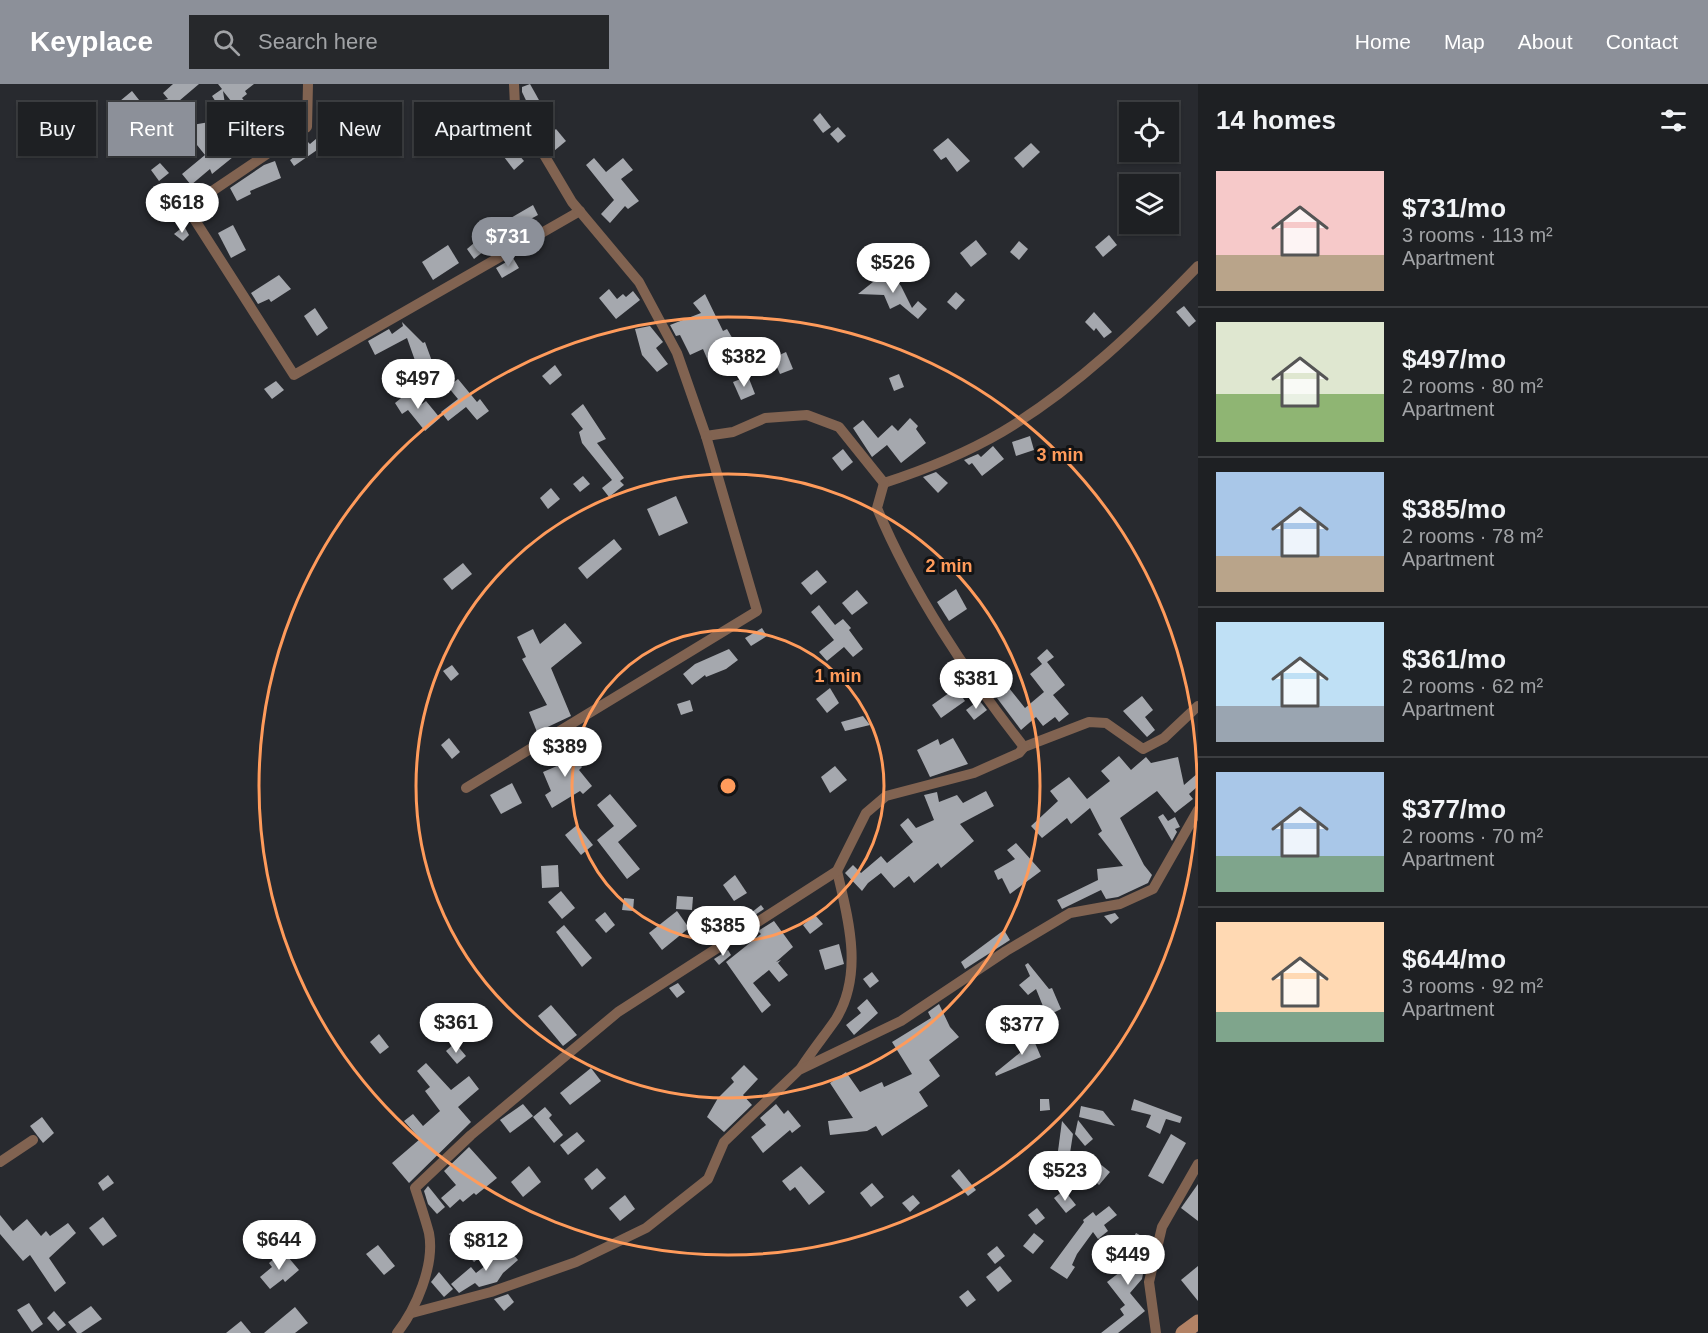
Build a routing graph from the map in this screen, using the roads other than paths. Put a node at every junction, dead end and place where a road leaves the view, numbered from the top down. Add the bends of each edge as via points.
1 (308, 84) edge
2 (514, 84) edge
3 (580, 211) junction
4 (1198, 266) edge
5 (706, 436) junction
6 (885, 483) junction
7 (1198, 706) edge
8 (1024, 747) junction
9 (466, 788) dead end
10 (1198, 810) edge
11 (837, 871) junction
12 (799, 1070) junction
13 (33, 1140) dead end
14 (0, 1162) edge
15 (1198, 1164) edge
16 (412, 1313) junction
17 (1198, 1322) edge
18 (397, 1333) edge
19 (1156, 1333) edge
20 (1183, 1333) edge

1 - 3 street via 307,127 199,200 191,214 294,375
2 - 3 street via 514,106
3 - 5 street via 639,282 677,353
4 - 6 street via 1144,322 1073,382 1002,432
5 - 6 street via 733,432 765,418 807,415 839,427
5 - 9 street via 757,612
6 - 8 street via 877,508 892,544 976,686
7 - 8 street via 1164,738 1143,749 1106,723 1089,722
8 - 11 street via 1019,753 974,773 886,796 866,813
10 - 12 street via 1153,890 1120,904 1070,913 902,1021
11 - 12 street via 850,926 852,971 837,1016
11 - 16 street via 618,1012 471,1135 415,1188 429,1236 426,1276
12 - 16 street via 724,1142 708,1179 646,1228 576,1262 491,1292
13 - 14 street
15 - 19 street via 1162,1227 1149,1282
16 - 18 street
17 - 20 main road

